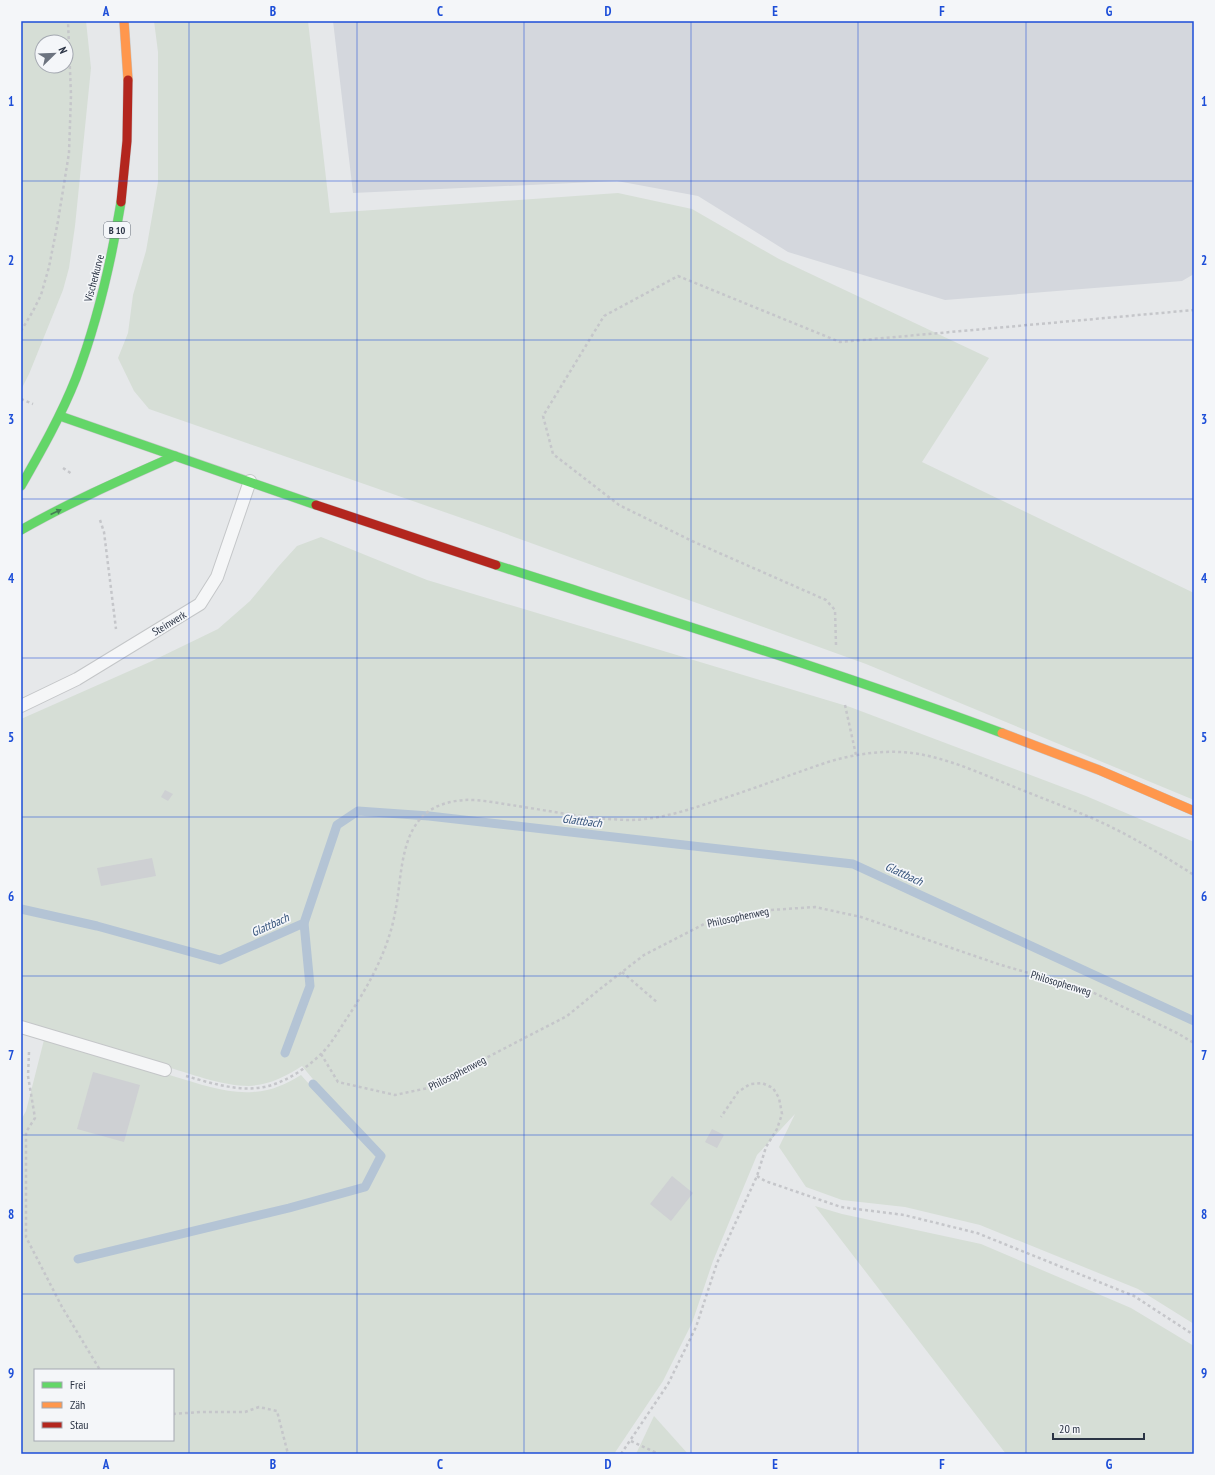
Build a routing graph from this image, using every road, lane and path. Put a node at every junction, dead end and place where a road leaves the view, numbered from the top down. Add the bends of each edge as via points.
1 (68, 21) edge
2 (124, 21) edge
3 (1194, 310) edge
4 (21, 331) edge
5 (60, 416) junction
6 (176, 456) junction
7 (66, 470) dead end
8 (250, 481) junction
9 (21, 486) edge
10 (90, 495) junction
11 (21, 530) edge
12 (117, 654) junction
13 (839, 675) junction
14 (21, 706) edge
15 (856, 755) junction
16 (1194, 811) edge
17 (1194, 875) edge
18 (622, 972) junction
19 (658, 1003) dead end
20 (21, 1027) edge
21 (1194, 1043) edge
22 (30, 1049) dead end
23 (321, 1054) junction
24 (165, 1070) joint
25 (721, 1117) dead end
26 (757, 1176) junction
27 (1194, 1335) edge
28 (99, 1369) edge
29 (174, 1414) edge
30 (631, 1441) junction
31 (288, 1454) edge
32 (622, 1454) edge
33 (659, 1454) edge

1 - 4 path via 72,94 68,160 41,295
2 - 5 main road, Vischerkurve / B 10 via 128,103 125,168 116,232 110,269 86,352
3 - 13 path via 840,342 678,276 604,316 543,416 553,454 619,505 692,541 826,600 835,610
5 - 6 main road
5 - 9 main road, Vischerkurve / B 10
6 - 8 main road
6 - 10 main road
7 - 10 path via 79,478
8 - 12 lane, Steinwerk via 217,577 200,604
8 - 13 main road via 439,547
11 -> 10 main road
10 - 12 path via 104,532
12 - 14 lane, Steinwerk via 78,679
13 - 15 path
13 - 16 main road via 1006,734
15 - 17 path via 875,752 919,754 974,770 1092,818 1136,840
15 - 23 path via 831,761 690,809 652,818 594,818 466,800 443,803 431,809 421,817 412,830 403,857 395,915 381,957 360,999
18 - 19 path
18 - 21 path, Philosophenweg via 644,956 710,921 771,910 815,907 861,918 1001,965 1088,990
18 - 23 path, Philosophenweg via 567,1016 428,1088 395,1095 338,1082
20 - 24 lane
22 - 28 path via 28,1076 35,1118 26,1132 26,1237 62,1307
23 - 24 path via 283,1081 266,1087 236,1088
25 - 26 path via 738,1092 750,1084 762,1083 773,1088 779,1098 782,1114 777,1129 766,1147
26 - 27 path via 841,1207 904,1215 977,1233 1134,1296
26 - 30 path via 717,1263 696,1327 668,1384
29 - 31 path via 244,1412 259,1407 277,1411
30 - 32 path
30 - 33 path

